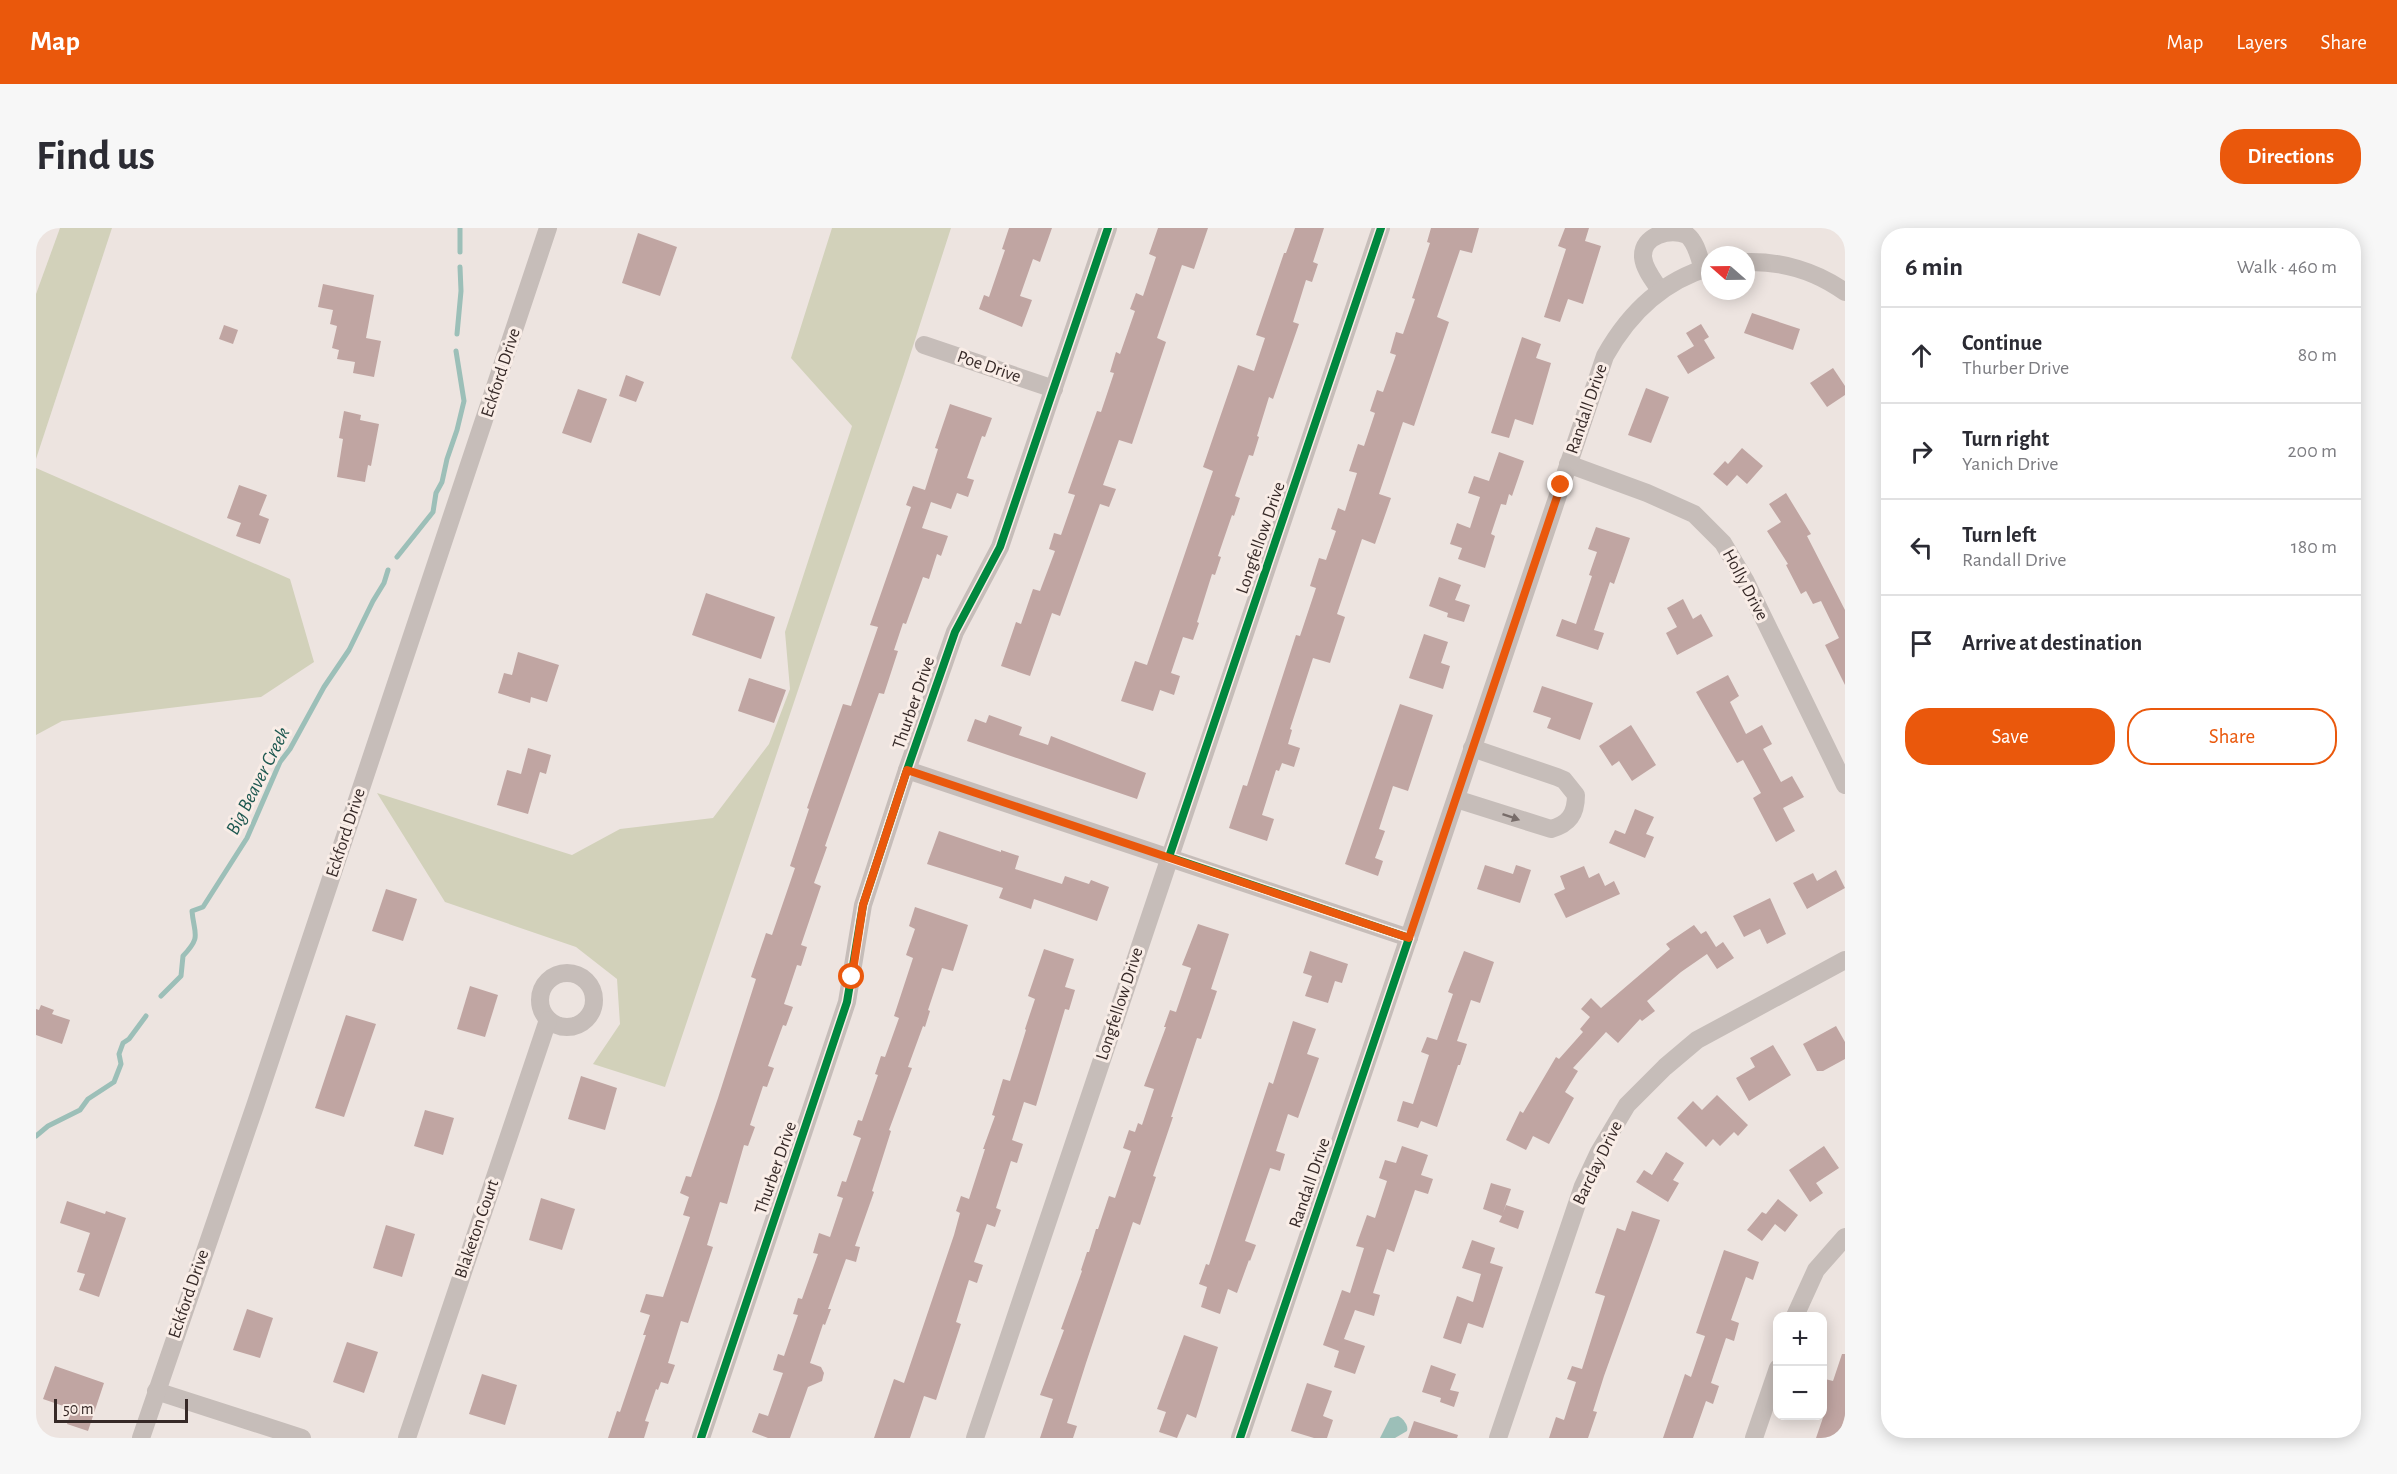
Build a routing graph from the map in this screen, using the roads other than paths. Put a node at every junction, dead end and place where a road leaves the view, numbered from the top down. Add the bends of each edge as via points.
1 (548, 228) edge
2 (1108, 228) edge
3 (1381, 228) edge
4 (1701, 258) edge
5 (1755, 262) edge
6 (1701, 270) edge
7 (1660, 290) junction
8 (1845, 292) edge
9 (924, 345) dead end
10 (1054, 389) junction
11 (1568, 464) junction
12 (1472, 748) junction
13 (907, 770) junction
14 (1845, 785) edge
15 (1456, 799) junction
16 (1169, 857) junction
17 (1409, 938) junction
18 (1845, 960) edge
19 (548, 1020) dead end
20 (1845, 1237) edge
21 (1797, 1312) edge
22 (1773, 1383) edge
23 (156, 1391) junction
24 (141, 1438) edge
25 (302, 1438) edge
26 (407, 1438) edge
27 (701, 1438) edge
28 (975, 1438) edge
29 (1240, 1438) edge
30 (1498, 1438) edge
31 (1754, 1438) edge

1 - 23 street, Eckford Drive
2 - 10 street, Thurber Drive
3 - 16 street, Longfellow Drive
4 - 7 street, Randall Drive via 1686,234 1671,229 1656,233 1644,248 1643,256
5 - 8 street via 1800,270
6 - 7 street, Randall Drive
7 - 11 street, Randall Drive via 1634,313 1605,356
9 - 10 street, Poe Drive
10 - 13 street, Thurber Drive via 1000,548 955,632
11 - 12 street, Randall Drive
11 - 14 street, Holly Drive via 1694,514 1723,543
12 - 15 street, Randall Drive
15 -> 12 street via 1551,830 1569,821 1573,813 1576,795 1564,780
13 - 16 street
13 - 27 street, Thurber Drive via 863,905 847,1002
15 - 17 street, Randall Drive
16 - 17 street
16 - 28 street, Longfellow Drive
17 - 29 street, Randall Drive
18 - 30 street, Barclay Drive via 1697,1040 1627,1105 1583,1186
19 - 26 street, Blaketon Court
20 - 21 street via 1816,1270
22 - 31 street
23 - 24 street, Eckford Drive
23 - 25 street

